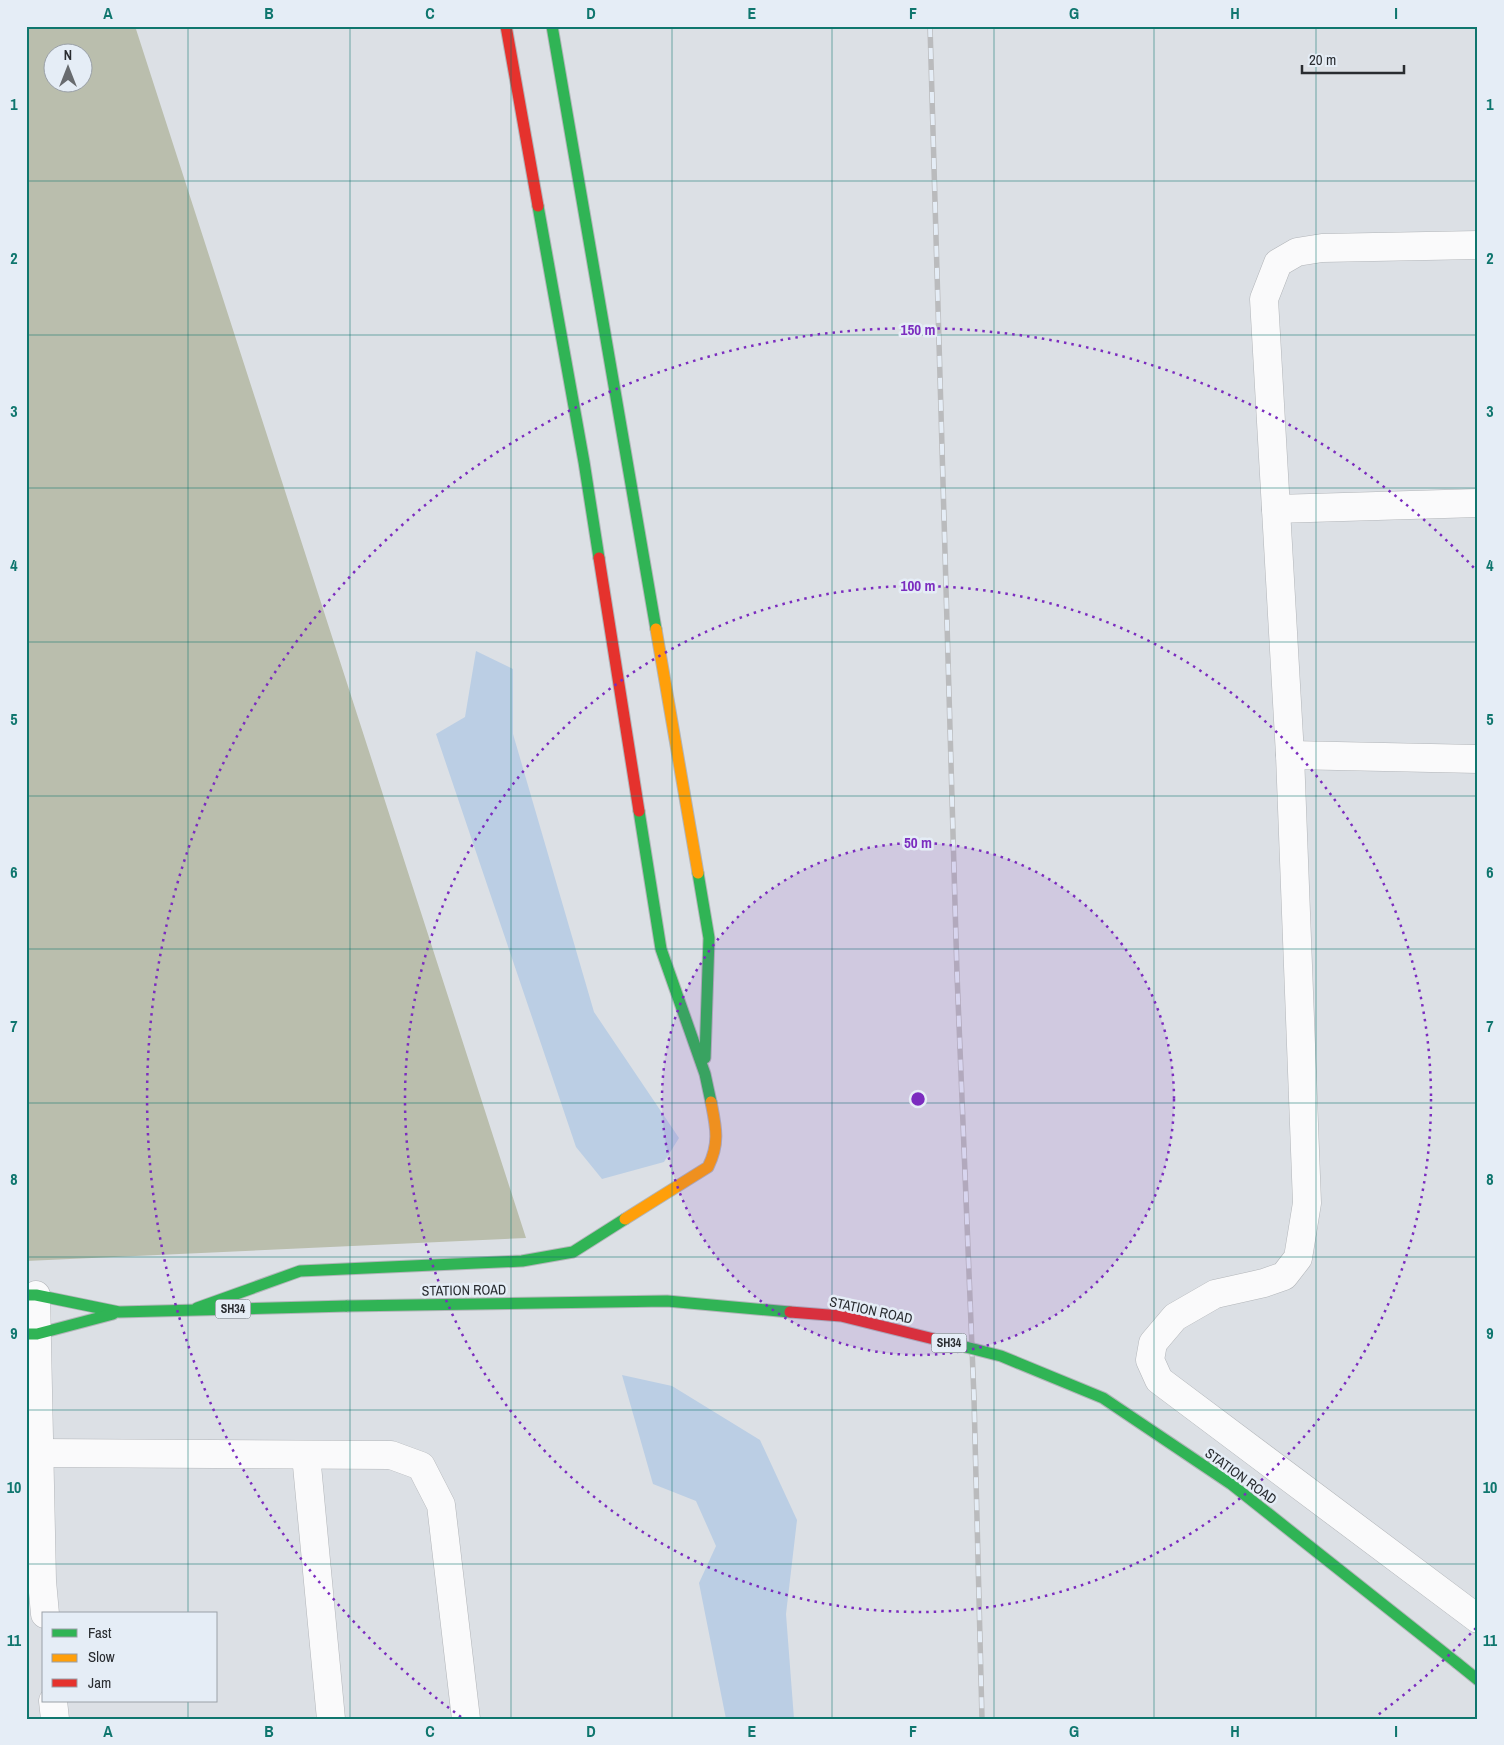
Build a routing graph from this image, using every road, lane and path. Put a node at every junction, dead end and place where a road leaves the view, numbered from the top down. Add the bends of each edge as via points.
1 (506, 26) edge
2 (552, 26) edge
3 (1478, 244) edge
4 (1478, 503) edge
5 (1276, 509) junction
6 (1290, 755) junction
7 (1478, 759) edge
8 (705, 1074) junction
9 (31, 1295) edge
10 (191, 1310) junction
11 (119, 1312) junction
12 (31, 1334) edge
13 (39, 1453) junction
14 (306, 1455) junction
15 (34, 1581) edge
16 (44, 1612) edge
17 (1478, 1619) edge
18 (1478, 1680) edge
19 (54, 1702) edge
20 (55, 1719) edge
21 (331, 1719) edge
22 (466, 1719) edge

1 - 8 street via 584,462 661,949
2 - 8 street via 709,938
3 - 5 street via 1322,248 1297,252 1278,263 1264,299
4 - 5 street
5 - 6 street
6 - 7 street
6 - 17 street via 1306,1203 1298,1258 1284,1276 1215,1294 1175,1317 1153,1343 1150,1360 1159,1380
8 - 10 street via 716,1129 715,1153 708,1167 573,1252 522,1261 300,1271
9 - 11 street, STATION ROAD / SH34
9 - 12 street
10 - 11 street, STATION ROAD / SH34
10 - 18 street, STATION ROAD / SH34, bridge via 668,1301 841,1316 1002,1356 1103,1398 1230,1484
11 - 12 street, STATION ROAD / SH34
12 - 13 street
13 - 14 street
13 - 15 street
14 - 21 street
14 - 22 street via 392,1455 421,1466 441,1505
15 - 16 street
19 - 20 street

